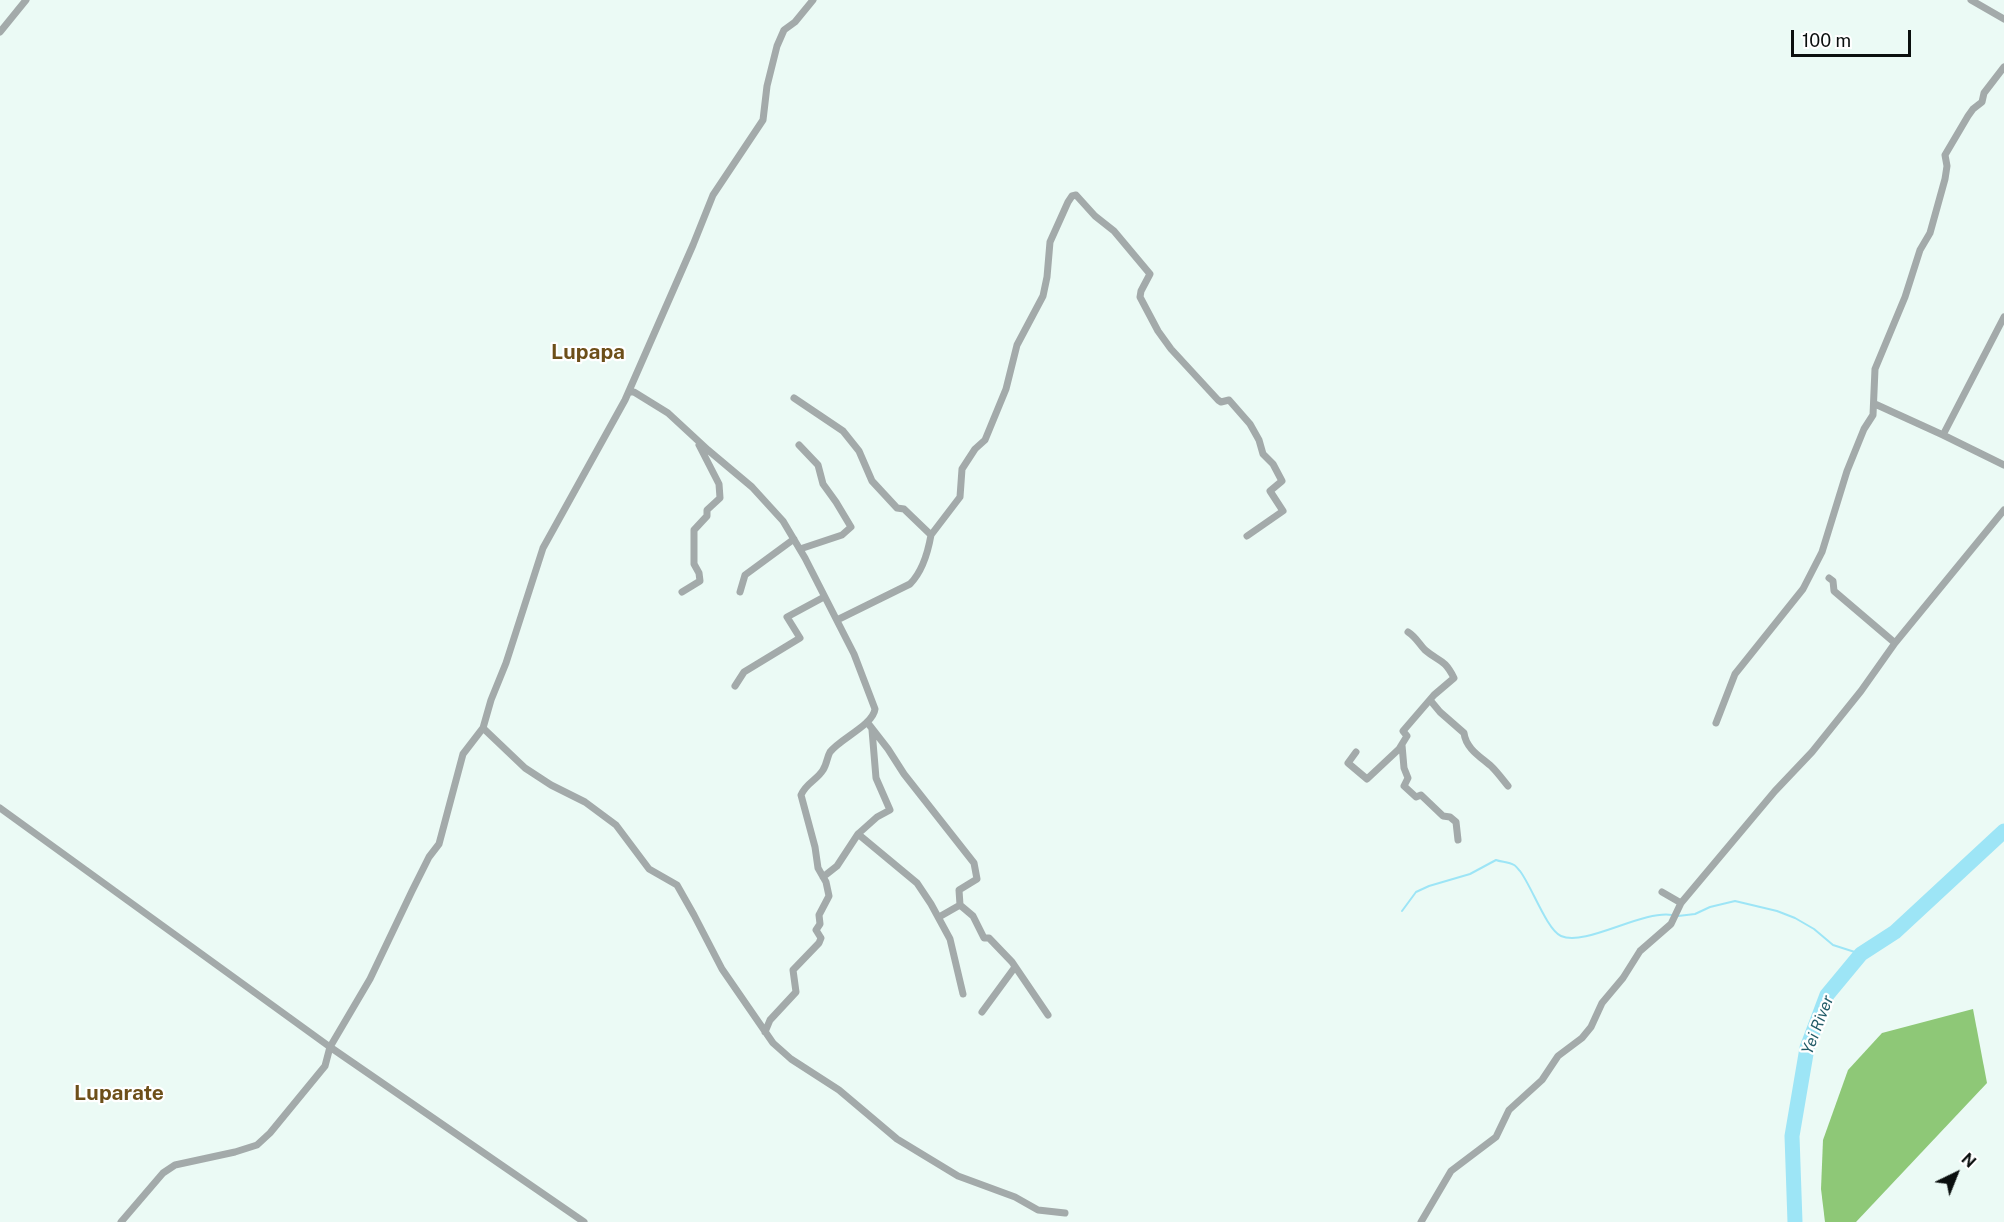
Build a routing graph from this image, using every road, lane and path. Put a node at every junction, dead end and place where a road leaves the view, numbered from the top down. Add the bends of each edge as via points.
1 (26, 0) edge
2 (813, 0) edge
3 (1971, 0) edge
4 (2004, 19) edge
5 (0, 32) edge
6 (2004, 67) edge
7 (2004, 317) edge
8 (629, 392) junction
9 (794, 398) dead end
10 (1875, 404) junction
11 (1943, 435) junction
12 (697, 440) junction
13 (799, 445) dead end
14 (2004, 465) edge
15 (2004, 510) edge
16 (931, 535) junction
17 (1247, 536) dead end
18 (794, 539) junction
19 (800, 549) junction
20 (1829, 578) dead end
21 (682, 592) dead end
22 (740, 592) dead end
23 (824, 597) junction
24 (837, 620) junction
25 (1408, 632) dead end
26 (1895, 643) junction
27 (735, 686) dead end
28 (1430, 700) junction
29 (1716, 723) dead end
30 (869, 725) junction
31 (483, 728) junction
32 (1402, 745) junction
33 (1356, 752) dead end
34 (1508, 786) dead end
35 (0, 808) edge
36 (858, 834) junction
37 (1458, 840) dead end
38 (822, 877) junction
39 (1662, 892) dead end
40 (1681, 903) junction
41 (960, 905) junction
42 (939, 917) junction
43 (1015, 967) junction
44 (963, 994) dead end
45 (982, 1012) dead end
46 (1048, 1015) dead end
47 (765, 1032) junction
48 (330, 1047) junction
49 (1065, 1213) dead end
50 (121, 1222) edge
51 (584, 1222) edge
52 (1421, 1222) edge

1 - 5 street
2 - 8 street via 784,30 767,86 763,120 712,195
3 - 4 street
6 - 10 street via 1945,154 1945,178 1930,233 1875,369
7 - 11 street
8 - 12 street via 668,413
8 - 31 street via 543,548
9 - 16 street via 843,431 859,451 872,481 897,508 904,509
10 - 11 street
10 - 29 street via 1847,471 1822,552 1803,589 1735,674
11 - 14 street
12 - 18 street via 752,487
12 - 21 street via 718,484 720,498 694,530 694,564 700,581
13 - 19 street via 818,465 823,484 851,527 842,535
15 - 26 street
16 - 17 street via 960,497 962,469 985,440 1006,389 1017,345 1043,296 1050,242 1068,202 1076,195 1114,231 1150,274 1140,297 1171,350 1221,402 1229,400 1237,408 1281,478 1282,482 1270,491 1283,511
16 - 24 street via 925,558 910,584
18 - 19 street
18 - 22 street via 745,575
19 - 23 street
20 - 26 street via 1834,591
23 - 24 street
23 - 27 street via 787,617 800,638 744,672
24 - 30 street via 875,709
25 - 28 street via 1448,666 1454,678
26 - 40 street via 1812,752
28 - 32 street via 1403,731 1407,736
28 - 34 street via 1464,733 1471,749
30 - 36 street via 876,778 890,810
30 - 38 street via 852,732 830,752 823,770 804,787 801,795
30 - 41 street via 974,863 977,879 959,890
31 - 47 street via 525,768 585,802 616,825 649,868 676,885 722,969
31 - 48 street via 463,754 439,844 370,979
32 - 33 street via 1367,779 1348,763
32 - 37 street via 1408,778 1404,786 1456,822
35 - 48 street
36 - 38 street via 837,866
36 - 42 street via 918,883
38 - 47 street via 829,896 819,915 819,944 793,970 795,992 770,1020
39 - 40 street
40 - 52 street via 1671,924 1640,951 1602,1003 1592,1027 1558,1056 1542,1080 1509,1110 1496,1137 1451,1170
41 - 42 street
41 - 43 street via 973,916 984,938 989,938
42 - 44 street via 950,939
43 - 45 street
43 - 46 street
47 - 49 street via 791,1059 839,1090 897,1138 958,1176 1038,1210
48 - 50 street via 325,1066 257,1145 176,1165 163,1173
48 - 51 street

